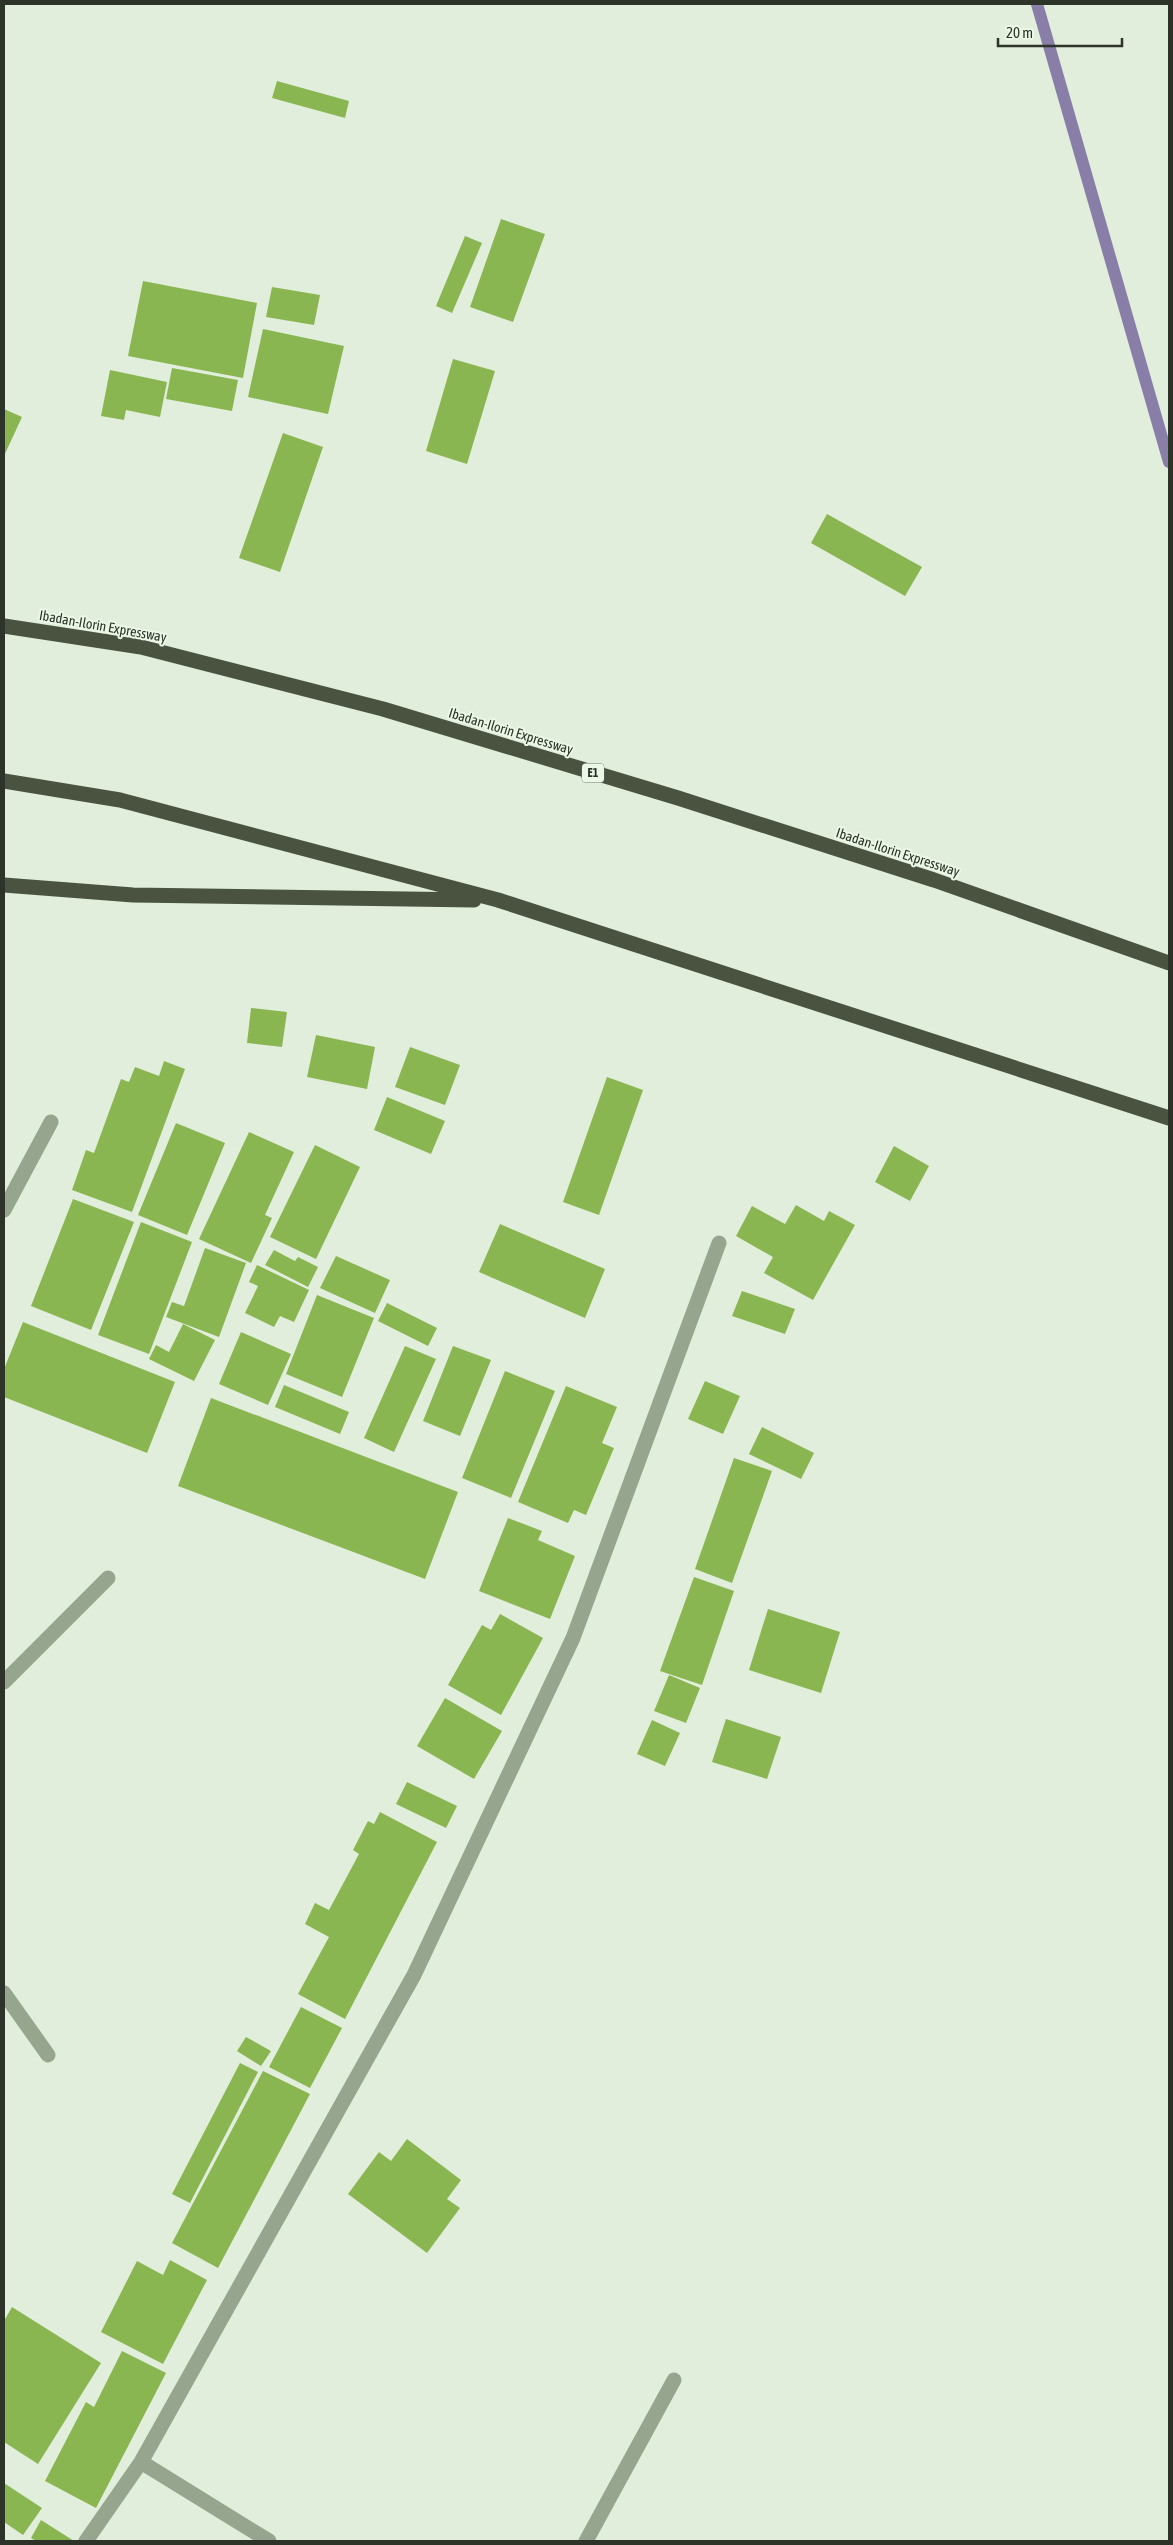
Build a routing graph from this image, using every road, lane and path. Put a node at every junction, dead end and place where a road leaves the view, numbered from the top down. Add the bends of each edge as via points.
1 (4, 626) edge
2 (4, 781) edge
3 (4, 885) edge
4 (498, 900) junction
5 (1169, 963) edge
6 (1169, 1118) edge
7 (51, 1122) dead end
8 (4, 1210) edge
9 (718, 1242) dead end
10 (108, 1578) dead end
11 (4, 1682) edge
12 (4, 1993) edge
13 (48, 2055) dead end
14 (674, 2380) dead end
15 (141, 2462) junction
16 (86, 2541) edge
17 (269, 2541) edge
18 (586, 2541) edge

1 - 5 highway, Ibadan-Ilorin Expressway / E1 via 140,647 383,709 934,880
2 - 4 highway via 120,800
3 - 4 highway via 133,895
4 - 6 highway
7 - 8 lane
9 - 15 lane via 573,1638 418,1966
10 - 11 lane
12 - 13 lane
14 - 18 lane
15 - 16 lane
15 - 17 lane

